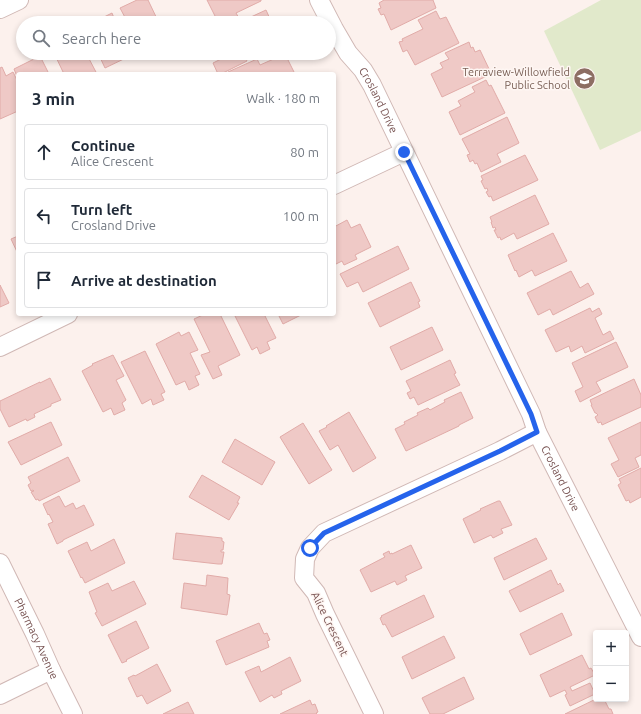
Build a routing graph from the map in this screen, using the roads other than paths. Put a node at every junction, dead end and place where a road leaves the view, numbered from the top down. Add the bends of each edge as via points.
1 (19, 0) edge
2 (319, 0) edge
3 (0, 9) edge
4 (327, 16) edge
5 (336, 32) edge
6 (404, 152) junction
7 (336, 184) edge
8 (64, 316) edge
9 (0, 347) edge
10 (537, 432) junction
11 (0, 564) edge
12 (641, 637) edge
13 (51, 670) junction
14 (0, 695) edge
15 (73, 714) edge
16 (374, 714) edge

1 - 3 street
2 - 4 street, Crosland Drive
5 - 6 street, Crosland Drive via 348,53 364,70
6 - 7 street
6 - 10 street, Crosland Drive via 531,414
8 - 9 street
10 - 12 street, Crosland Drive
10 - 16 street, Alice Crescent via 324,533 310,548 305,559 304,578 316,592
11 - 13 street, Pharmacy Avenue
13 - 14 street
13 - 15 street, Pharmacy Avenue

